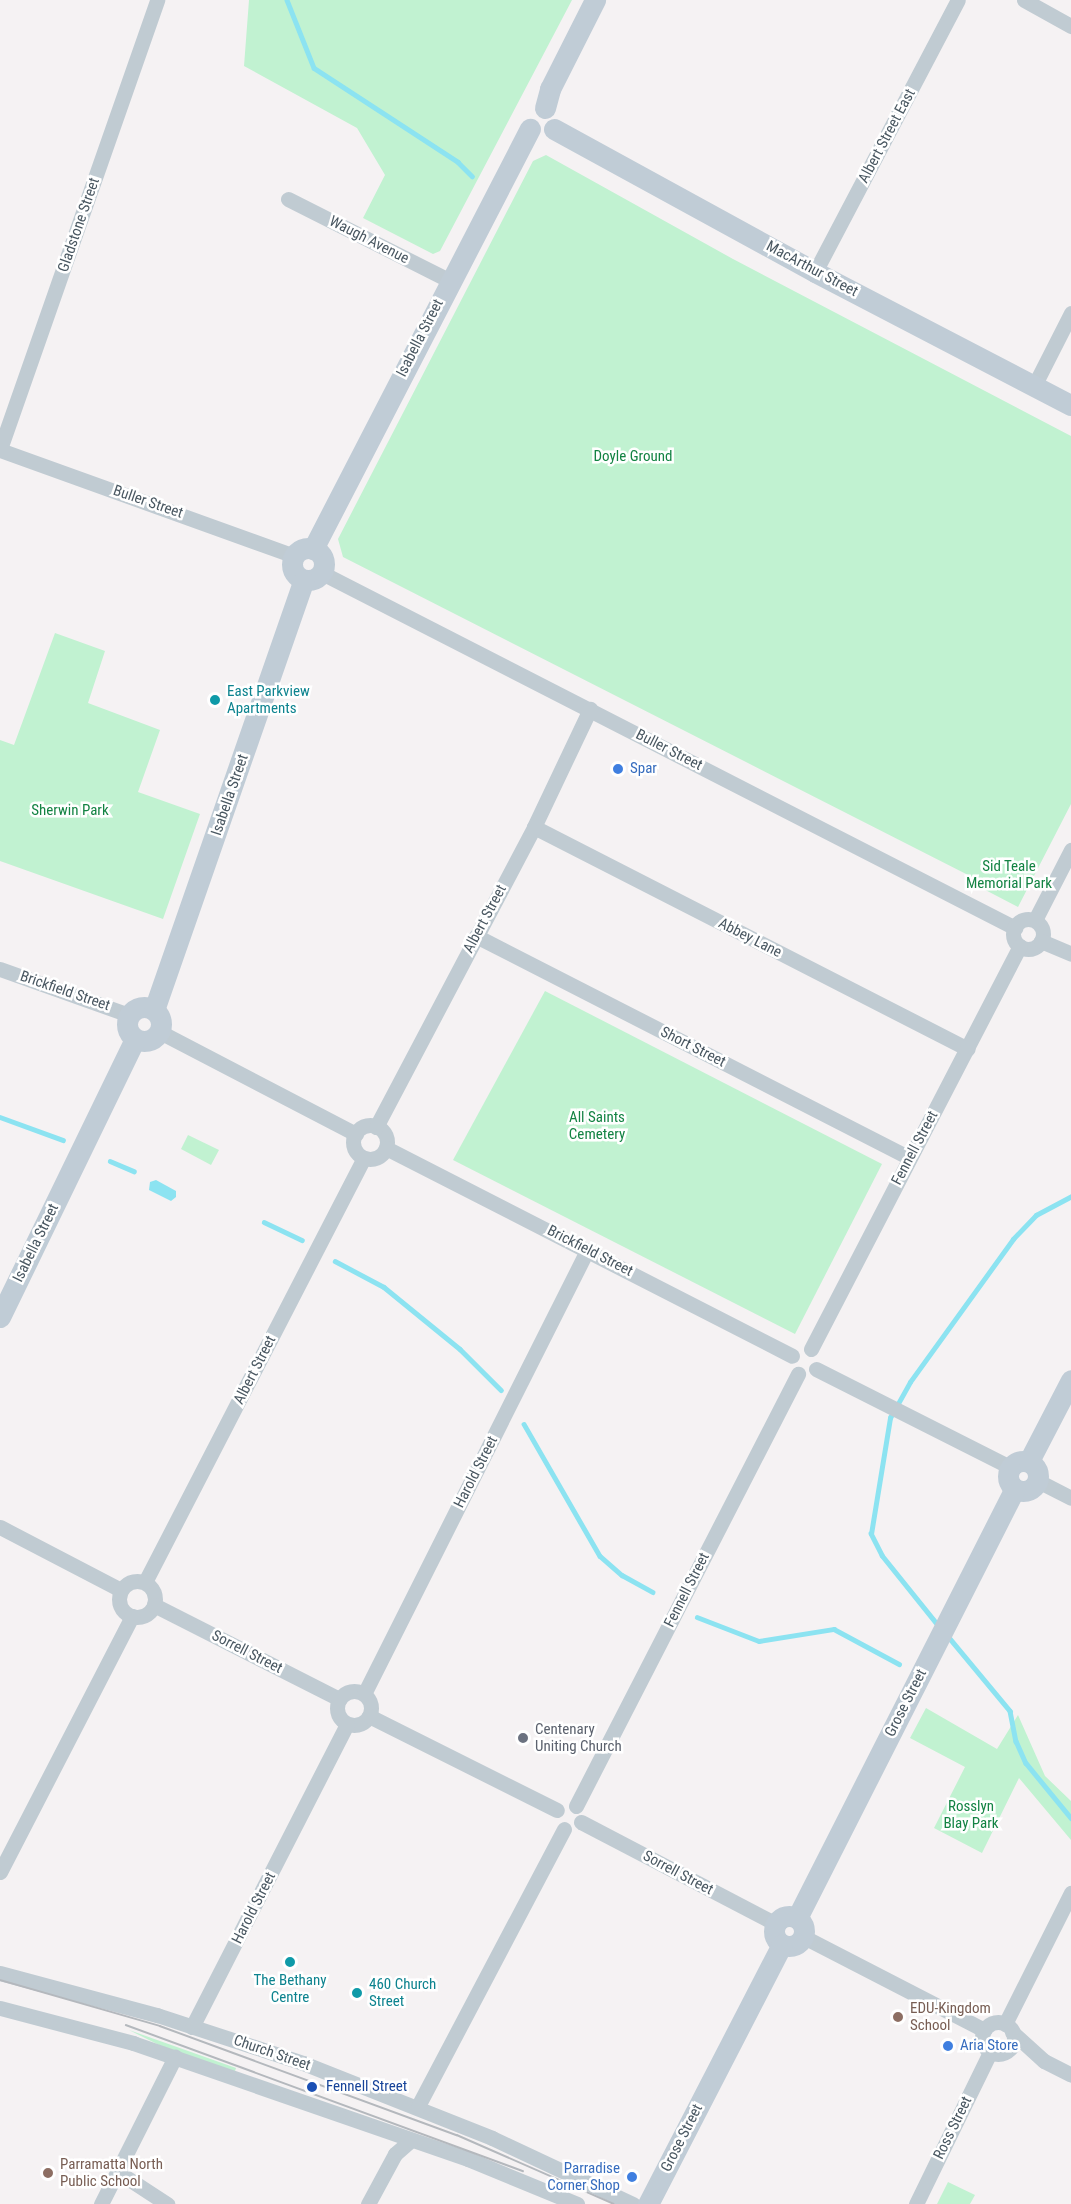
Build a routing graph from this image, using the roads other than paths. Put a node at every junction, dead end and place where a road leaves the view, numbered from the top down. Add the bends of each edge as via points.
1 (157, 0) edge
2 (595, 0) edge
3 (958, 0) edge
4 (1024, 0) edge
5 (1071, 26) edge
6 (545, 108) junction
7 (530, 129) junction
8 (554, 129) junction
9 (288, 199) dead end
10 (815, 272) junction
11 (450, 281) junction
12 (1071, 313) edge
13 (1034, 386) junction
14 (1071, 405) edge
15 (0, 449) edge
16 (304, 552) junction
17 (313, 576) junction
18 (590, 709) junction
19 (534, 827) junction
20 (1071, 850) edge
21 (1035, 920) junction
22 (1015, 928) junction
23 (476, 936) junction
24 (1041, 941) junction
25 (1020, 946) junction
26 (1071, 954) edge
27 (0, 969) edge
28 (154, 1010) junction
29 (129, 1015) junction
30 (160, 1032) junction
31 (135, 1039) junction
32 (967, 1049) junction
33 (376, 1126) junction
34 (356, 1134) junction
35 (386, 1149) junction
36 (364, 1158) junction
37 (910, 1158) junction
38 (587, 1250) junction
39 (0, 1317) edge
40 (811, 1349) junction
41 (792, 1356) junction
42 (816, 1369) junction
43 (798, 1374) junction
44 (1071, 1380) edge
45 (1020, 1464) junction
46 (1038, 1481) junction
47 (1015, 1489) junction
48 (1071, 1498) edge
49 (0, 1527) edge
50 (145, 1582) junction
51 (121, 1590) junction
52 (154, 1605) junction
53 (132, 1616) junction
54 (364, 1694) junction
55 (339, 1699) junction
56 (369, 1716) junction
57 (347, 1724) junction
58 (576, 1806) junction
59 (557, 1810) junction
60 (581, 1822) junction
61 (564, 1829) junction
62 (0, 1872) edge
63 (1071, 1893) edge
64 (799, 1927) junction
65 (779, 1934) junction
66 (0, 1973) edge
67 (0, 2008) edge
68 (192, 2026) junction
69 (1009, 2028) junction
70 (984, 2030) junction
71 (990, 2052) junction
72 (1006, 2052) junction
73 (175, 2057) junction
74 (1044, 2061) junction
75 (1071, 2075) edge
76 (418, 2106) junction
77 (410, 2141) junction
78 (117, 2172) junction
79 (101, 2204) edge
80 (167, 2204) edge
81 (368, 2204) edge
82 (577, 2204) edge
83 (633, 2204) edge
84 (648, 2204) edge
85 (916, 2204) edge

1 - 15 street, Gladstone Street
2 - 6 street via 550,89
3 - 10 street, Albert Street East
4 - 5 street
6 - 7 street via 536,109 529,116
6 - 8 street via 555,116
7 - 8 street via 542,136
7 - 11 street, Isabella Street
8 - 10 street, MacArthur Street
9 - 11 street, Waugh Avenue
10 - 13 street, MacArthur Street
11 - 16 street, Isabella Street
12 - 13 street
13 - 14 street, MacArthur Street
15 - 16 street, Buller Street
16 - 17 street via 323,559
16 - 17 street via 293,570
17 - 18 street, Buller Street
17 - 28 street, Isabella Street
18 - 19 street, Albert Street
18 - 22 street, Buller Street
19 - 23 street, Albert Street
19 - 32 street, Abbey Lane
20 - 21 street
21 - 22 street via 1023,920
21 - 24 street via 1043,929
22 - 25 street via 1014,938
23 - 33 street, Albert Street
23 - 37 street, Short Street
24 - 25 street via 1032,948
24 - 26 street
25 - 32 street, Fennell Street
27 - 29 street, Brickfield Street
28 - 29 street via 138,1008
28 - 30 street via 161,1020
29 - 31 street via 128,1031
30 - 31 street via 146,1042
30 - 34 street
31 - 39 street, Isabella Street
32 - 37 street, Fennell Street
33 - 34 street via 363,1127
33 - 35 street via 387,1138
34 - 36 street via 354,1145
35 - 36 street via 374,1159
35 - 38 street, Brickfield Street
36 - 50 street, Albert Street
37 - 40 street, Fennell Street
38 - 41 street, Brickfield Street
38 - 54 street, Harold Street
40 - 41 street via 800,1348
40 - 42 street via 819,1360
41 - 43 street via 791,1364
42 - 43 street via 808,1375
42 - 45 street
43 - 58 street, Fennell Street
44 - 45 street
45 - 46 street via 1038,1472
45 - 47 street via 1008,1479
46 - 47 street via 1030,1490
46 - 48 street
47 - 64 street, Grose Street
49 - 51 street
50 - 51 street via 132,1581
50 - 52 street via 153,1590
51 - 53 street via 119,1604
52 - 53 street via 145,1615
52 - 55 street, Sorrell Street
53 - 62 street
54 - 55 street via 350,1691
54 - 56 street via 370,1703
55 - 57 street via 338,1715
56 - 57 street via 359,1724
56 - 59 street
57 - 68 street, Harold Street
58 - 59 street via 563,1805
58 - 60 street
59 - 61 street via 557,1824
60 - 61 street via 572,1830
60 - 65 street, Sorrell Street
61 - 76 street
63 - 69 street
64 - 65 street via 785,1917
64 - 70 street
65 - 84 street, Grose Street
66 - 68 street, Church Street
67 - 73 street via 86,2028
68 - 76 street, Church Street
69 - 70 street via 991,2024
69 - 72 street via 1013,2043
69 - 74 street
70 - 71 street via 982,2043
71 - 72 street
71 - 85 street, Ross Street
72 - 74 street
73 - 77 street
73 - 78 street
74 - 75 street
76 - 83 street, Church Street
77 - 81 street via 395,2154
77 - 82 street via 496,2170
78 - 79 street
78 - 80 street

